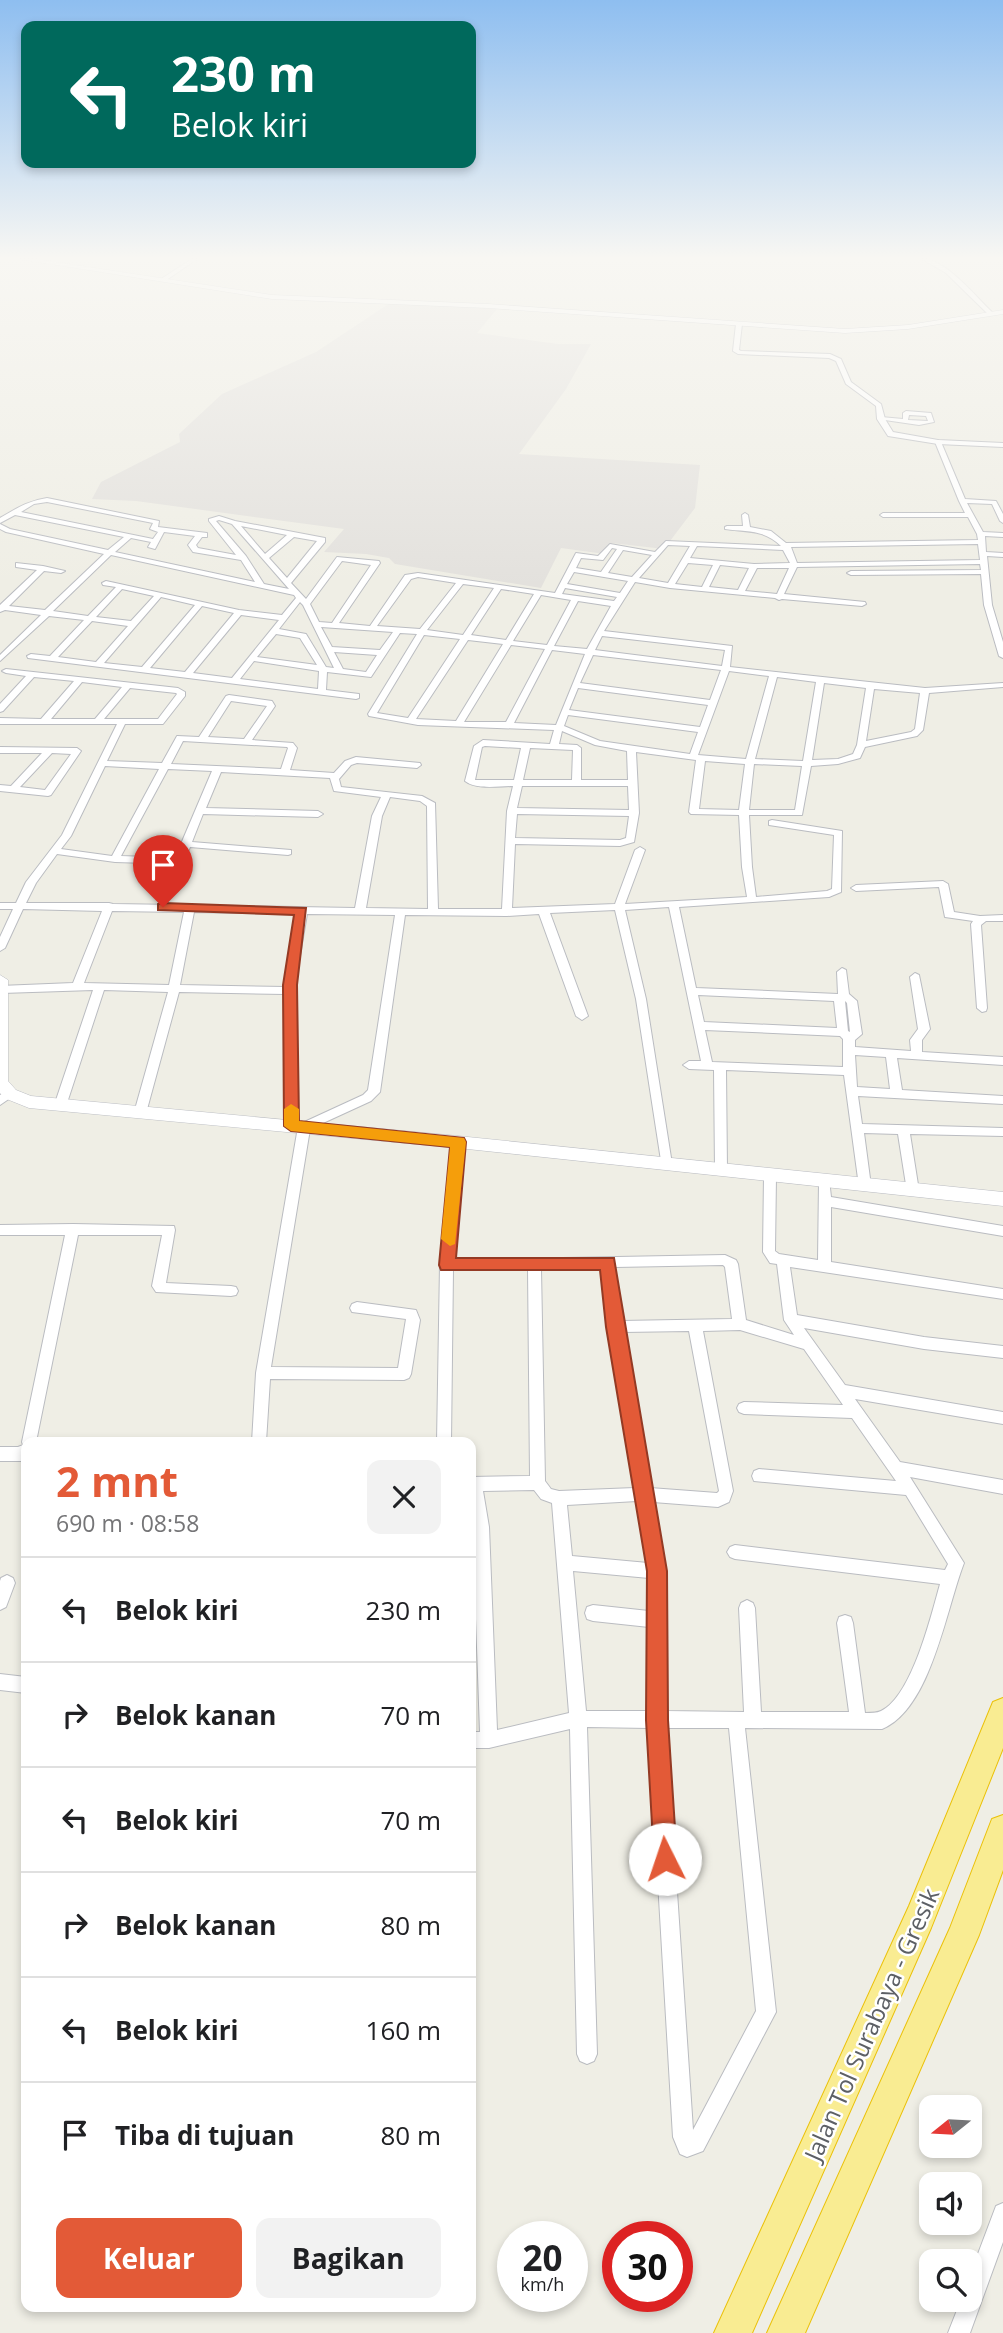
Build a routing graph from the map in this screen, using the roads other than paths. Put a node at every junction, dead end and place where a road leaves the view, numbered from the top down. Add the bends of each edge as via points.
1 (842, 368) edge
2 (881, 419) junction
3 (906, 419) dead end
4 (938, 442) junction
5 (1003, 445) edge
6 (962, 501) junction
7 (12, 512) junction
8 (745, 515) dead end
9 (883, 515) dead end
10 (971, 516) junction
11 (1003, 521) edge
12 (0, 523) edge
13 (234, 523) junction
14 (727, 528) dead end
15 (747, 529) junction
16 (162, 530) junction
17 (200, 534) junction
18 (292, 535) junction
19 (1003, 535) edge
20 (130, 536) junction
21 (226, 537) junction
22 (982, 538) junction
23 (695, 544) junction
24 (786, 546) junction
25 (621, 548) junction
26 (108, 554) junction
27 (657, 554) junction
28 (1003, 555) edge
29 (243, 558) junction
30 (265, 558) junction
31 (985, 558) junction
32 (684, 560) junction
33 (19, 565) dead end
34 (716, 565) junction
35 (793, 565) junction
36 (754, 566) junction
37 (43, 568) junction
38 (570, 569) junction
39 (61, 571) dead end
40 (985, 572) junction
41 (851, 573) dead end
42 (603, 575) junction
43 (635, 579) junction
44 (106, 583) dead end
45 (287, 583) junction
46 (460, 583) junction
47 (261, 585) junction
48 (562, 585) junction
49 (121, 586) junction
50 (670, 586) junction
51 (497, 589) junction
52 (705, 589) junction
53 (740, 593) junction
54 (538, 594) junction
55 (159, 595) junction
56 (621, 595) junction
57 (557, 596) junction
58 (300, 598) junction
59 (779, 598) junction
60 (575, 599) junction
61 (200, 604) junction
62 (616, 604) junction
63 (862, 604) dead end
64 (1, 608) edge
65 (239, 612) junction
66 (46, 613) junction
67 (90, 618) junction
68 (284, 618) junction
69 (133, 624) junction
70 (318, 624) junction
71 (334, 625) junction
72 (372, 628) junction
73 (398, 630) junction
74 (275, 631) junction
75 (422, 632) junction
76 (600, 633) junction
77 (463, 637) junction
78 (506, 643) junction
79 (330, 649) junction
80 (547, 649) junction
81 (383, 653) junction
82 (591, 655) junction
83 (31, 656) dead end
84 (1003, 656) edge
85 (0, 659) edge
86 (52, 659) junction
87 (254, 659) junction
88 (98, 664) junction
89 (323, 668) junction
90 (145, 669) junction
91 (725, 670) junction
92 (6, 671) dead end
93 (340, 671) junction
94 (32, 674) junction
95 (188, 674) junction
96 (773, 677) junction
97 (80, 680) junction
98 (235, 680) junction
99 (820, 681) junction
100 (127, 685) junction
101 (576, 685) junction
102 (1003, 685) edge
103 (870, 686) junction
104 (322, 691) junction
105 (925, 691) junction
106 (356, 696) dead end
107 (711, 703) junction
108 (0, 709) edge
109 (565, 712) junction
110 (412, 719) junction
111 (0, 721) edge
112 (44, 721) junction
113 (97, 722) junction
114 (122, 722) junction
115 (458, 725) junction
116 (508, 726) junction
117 (558, 727) junction
118 (702, 730) junction
119 (202, 739) junction
120 (246, 743) junction
121 (526, 745) junction
122 (861, 745) junction
123 (554, 747) junction
124 (631, 748) junction
125 (0, 750) edge
126 (50, 750) junction
127 (697, 758) junction
128 (748, 761) junction
129 (809, 762) junction
130 (101, 763) junction
131 (417, 765) dead end
132 (163, 766) junction
133 (218, 768) junction
134 (285, 772) junction
135 (336, 776) junction
136 (519, 783) junction
137 (576, 783) junction
138 (631, 783) junction
139 (0, 788) edge
140 (13, 790) junction
141 (386, 794) junction
142 (200, 811) junction
143 (512, 811) junction
144 (634, 813) junction
145 (318, 814) dead end
146 (742, 819) junction
147 (511, 841) junction
148 (186, 844) junction
149 (640, 850) dead end
150 (56, 851) junction
151 (288, 852) dead end
152 (115, 859) junction
153 (856, 888) dead end
154 (752, 900) junction
155 (674, 905) junction
156 (0, 906) edge
157 (19, 906) junction
158 (109, 906) junction
159 (619, 907) junction
160 (190, 908) junction
161 (302, 911) junction
162 (360, 911) junction
163 (544, 912) junction
164 (400, 913) junction
165 (433, 913) junction
166 (508, 913) junction
167 (1003, 918) edge
168 (981, 919) junction
169 (0, 948) edge
170 (842, 972) dead end
171 (915, 978) dead end
172 (1, 985) edge
173 (77, 986) junction
174 (100, 986) junction
175 (174, 989) junction
176 (290, 991) junction
177 (693, 991) junction
178 (842, 996) junction
179 (982, 1008) dead end
180 (582, 1016) dead end
181 (699, 1026) junction
182 (847, 1040) junction
183 (891, 1055) junction
184 (917, 1056) junction
185 (1003, 1061) edge
186 (689, 1065) dead end
187 (713, 1066) junction
188 (849, 1071) junction
189 (852, 1091) junction
190 (897, 1094) junction
191 (5, 1098) edge
192 (1003, 1101) edge
193 (60, 1106) junction
194 (140, 1113) junction
195 (298, 1126) junction
196 (857, 1128) junction
197 (904, 1131) junction
198 (1003, 1132) edge
199 (458, 1142) junction
200 (666, 1164) junction
201 (721, 1170) junction
202 (770, 1176) junction
203 (825, 1182) junction
204 (865, 1186) junction
205 (913, 1191) junction
206 (1003, 1199) edge
207 (825, 1201) junction
208 (73, 1229) junction
209 (0, 1230) edge
210 (1003, 1231) edge
211 (783, 1262) junction
212 (608, 1263) junction
213 (534, 1264) junction
214 (447, 1265) junction
215 (824, 1266) junction
216 (231, 1292) dead end
217 (1003, 1294) edge
218 (357, 1308) dead end
219 (791, 1320) junction
220 (740, 1324) junction
221 (695, 1326) junction
222 (615, 1327) junction
223 (805, 1344) junction
224 (1003, 1352) edge
225 (263, 1373) junction
226 (839, 1390) junction
227 (744, 1408) dead end
228 (856, 1412) junction
229 (1003, 1418) edge
230 (30, 1437) edge
231 (259, 1437) edge
232 (444, 1437) edge
233 (0, 1454) edge
234 (21, 1454) edge
235 (895, 1468) junction
236 (759, 1476) dead end
237 (538, 1483) junction
238 (476, 1484) edge
239 (1003, 1487) edge
240 (910, 1489) junction
241 (643, 1494) junction
242 (559, 1498) junction
243 (476, 1527) edge
244 (735, 1552) dead end
245 (566, 1563) junction
246 (657, 1571) junction
247 (950, 1578) junction
248 (7, 1583) dead end
249 (0, 1602) edge
250 (747, 1608) dead end
251 (593, 1613) dead end
252 (659, 1620) junction
253 (845, 1623) dead end
254 (0, 1682) edge
255 (21, 1684) edge
256 (1003, 1712) edge
257 (745, 1719) junction
258 (578, 1720) junction
259 (657, 1720) junction
260 (858, 1720) junction
261 (476, 1740) edge
262 (489, 1740) junction
263 (1003, 1829) edge
264 (587, 2054) dead end
265 (1003, 2213) edge
266 (733, 2333) edge
267 (786, 2333) edge
268 (959, 2333) edge

1 - 2 street via 848,383 879,405
2 - 3 street
2 - 4 street via 897,437
4 - 5 street
4 - 6 street
6 - 10 street
6 - 11 street via 994,502
7 - 12 street
7 - 16 street via 47,500 157,522 154,528
7 - 20 street
8 - 15 street
9 - 10 street
10 - 22 street
12 - 26 street via 8,531
13 - 18 street
13 - 21 street via 211,520
13 - 30 street
14 - 15 street
15 - 24 street via 765,529
16 - 17 street
16 - 20 street via 153,544
17 - 21 street
17 - 29 street via 192,545 195,550
18 - 30 street
18 - 45 street via 322,540
19 - 22 street
20 - 26 street
21 - 29 street
22 - 24 street
22 - 31 street
23 - 24 street
23 - 27 street via 666,543
23 - 32 street
24 - 35 street
25 - 27 street
25 - 38 street via 608,547 600,558 579,555
25 - 42 street
26 - 47 street
26 - 66 street
27 - 43 street
28 - 31 street
29 - 47 street
30 - 45 street
31 - 35 street
31 - 40 street
32 - 34 street
32 - 50 street
33 - 37 street
34 - 36 street
34 - 52 street
35 - 36 street
35 - 59 street
36 - 53 street
37 - 39 street
37 - 64 street
38 - 42 street
38 - 48 street
40 - 41 street
40 - 84 street via 988,605
42 - 43 street
43 - 50 street
43 - 56 street
44 - 49 street
45 - 58 street
46 - 51 street
46 - 72 street via 408,577
46 - 75 street
47 - 58 street
48 - 56 street
48 - 57 street
49 - 55 street
49 - 67 street
50 - 52 street
51 - 54 street
51 - 77 street
52 - 53 street
53 - 59 street
54 - 57 street
54 - 78 street
55 - 61 street
55 - 69 street
56 - 62 street
57 - 60 street
58 - 68 street
58 - 70 street
58 - 71 street via 341,559 376,563
59 - 63 street
60 - 62 street
60 - 80 street
61 - 65 street
61 - 90 street
62 - 76 street
64 - 66 street
65 - 68 street
65 - 95 street
66 - 67 street
66 - 85 street
67 - 69 street
67 - 86 street
68 - 74 street
69 - 88 street
70 - 71 street
70 - 79 street
71 - 72 street
72 - 73 street
73 - 75 street
73 - 81 street
74 - 87 street
74 - 89 street via 302,635
75 - 77 street
75 - 110 street via 372,712
76 - 82 street
76 - 91 street via 725,647 729,650
77 - 78 street
77 - 110 street
78 - 80 street
78 - 115 street
79 - 81 street
79 - 93 street
80 - 82 street
80 - 116 street
81 - 93 street via 370,674
82 - 91 street
82 - 101 street
83 - 86 street
86 - 88 street
87 - 89 street
87 - 98 street
88 - 90 street
89 - 93 street
89 - 104 street
90 - 95 street
91 - 96 street
91 - 107 street
92 - 94 street
94 - 97 street
94 - 108 street
95 - 98 street
96 - 99 street
96 - 128 street
97 - 100 street
97 - 112 street
98 - 104 street
99 - 103 street
99 - 129 street
100 - 113 street
100 - 114 street via 182,694 160,722
101 - 107 street
101 - 109 street
102 - 105 street
103 - 105 street
103 - 122 street
104 - 106 street
105 - 122 street via 918,732
107 - 118 street
109 - 117 street
109 - 118 street
110 - 115 street
111 - 112 street
112 - 113 street
113 - 114 street
114 - 130 street
115 - 116 street
116 - 117 street
117 - 123 street
117 - 124 street via 596,742
118 - 127 street
119 - 120 street
119 - 120 street via 229,698 269,703
119 - 132 street via 177,740
120 - 134 street via 292,746
121 - 123 street
121 - 136 street
121 - 136 street via 479,744 470,781
122 - 129 street via 858,756 850,760
123 - 137 street via 579,749
124 - 127 street
124 - 138 street
125 - 126 street
126 - 140 street
126 - 140 street via 77,751 50,792
127 - 128 street
127 - 146 street via 694,812
128 - 129 street
128 - 146 street
129 - 146 street via 799,813
130 - 132 street
130 - 150 street
131 - 135 street via 356,760
132 - 133 street
132 - 152 street
133 - 134 street
133 - 142 street
134 - 135 street
135 - 141 street via 333,783 337,789
136 - 137 street
136 - 143 street
137 - 138 street
138 - 144 street
139 - 140 street
141 - 162 street via 377,816
141 - 165 street via 422,799 432,805
142 - 145 street
142 - 148 street
143 - 144 street
143 - 147 street
144 - 147 street via 631,840 625,842
146 - 154 street
146 - 154 street via 835,831 841,836 835,892
147 - 166 street
148 - 151 street
148 - 152 street via 181,858 173,862
149 - 159 street
150 - 152 street
150 - 157 street
153 - 168 street via 943,884 949,915
154 - 155 street
155 - 159 street
155 - 177 street
156 - 157 street
157 - 158 street
157 - 169 street
158 - 160 street
158 - 173 street
159 - 163 street
159 - 200 street via 641,999
160 - 161 street
160 - 175 street
161 - 162 street
161 - 176 street
162 - 164 street
163 - 166 street
163 - 180 street
164 - 165 street
164 - 195 street via 373,1092
165 - 166 street
167 - 168 street
168 - 179 street via 976,923
170 - 178 street
171 - 184 street via 924,1029 916,1040
172 - 173 street
172 - 191 main road via 0,1082
173 - 174 street
174 - 175 street
174 - 193 street
175 - 176 street
175 - 194 street
176 - 195 street
177 - 178 street
177 - 181 street
178 - 182 street
181 - 182 street
181 - 187 street
182 - 183 street
182 - 188 street
183 - 184 street
183 - 190 street
184 - 185 street
186 - 187 street
187 - 188 street
187 - 201 street
188 - 189 street
189 - 190 street
189 - 196 street
190 - 192 street
191 - 193 main road
193 - 194 main road
194 - 195 main road
195 - 199 main road
195 - 225 street
196 - 197 street
196 - 204 street
197 - 198 street
197 - 205 street
199 - 200 main road
199 - 214 street
200 - 201 main road
201 - 202 main road
202 - 203 main road
202 - 211 street via 769,1252
203 - 204 main road
203 - 207 street
204 - 205 main road
205 - 206 main road
207 - 210 street
207 - 215 street
208 - 209 street
208 - 216 street via 169,1230 161,1288
208 - 230 street
211 - 215 street
211 - 219 street
212 - 213 street
212 - 220 street via 728,1262
212 - 222 street
213 - 214 street
213 - 237 street
214 - 232 street
215 - 217 street
218 - 225 street via 411,1314 404,1374
219 - 223 street
219 - 224 street
220 - 221 street
220 - 223 street
221 - 222 street
221 - 241 street via 726,1491 718,1500
222 - 241 street
223 - 226 street
225 - 231 street
226 - 228 street
226 - 229 street
227 - 228 street
228 - 235 street
233 - 234 street
235 - 239 street
235 - 240 street
236 - 240 street
237 - 238 street
237 - 242 street via 546,1494
240 - 247 street via 955,1559
241 - 242 street
241 - 246 street
242 - 245 street
243 - 262 street
244 - 247 street
245 - 246 street
245 - 258 street
246 - 252 street
247 - 260 street via 918,1676 903,1702 882,1721
248 - 249 street
250 - 257 street
251 - 252 street
252 - 259 street
253 - 260 street
254 - 255 street
256 - 266 highway, Jalan Tol Surabaya - Gresik via 920,1917
257 - 259 street
257 - 259 street via 766,2012 692,2147 687,2147 683,2137
257 - 260 street
258 - 259 street
258 - 262 street
258 - 264 street
261 - 262 street
263 - 267 highway via 963,1935
265 - 268 street

